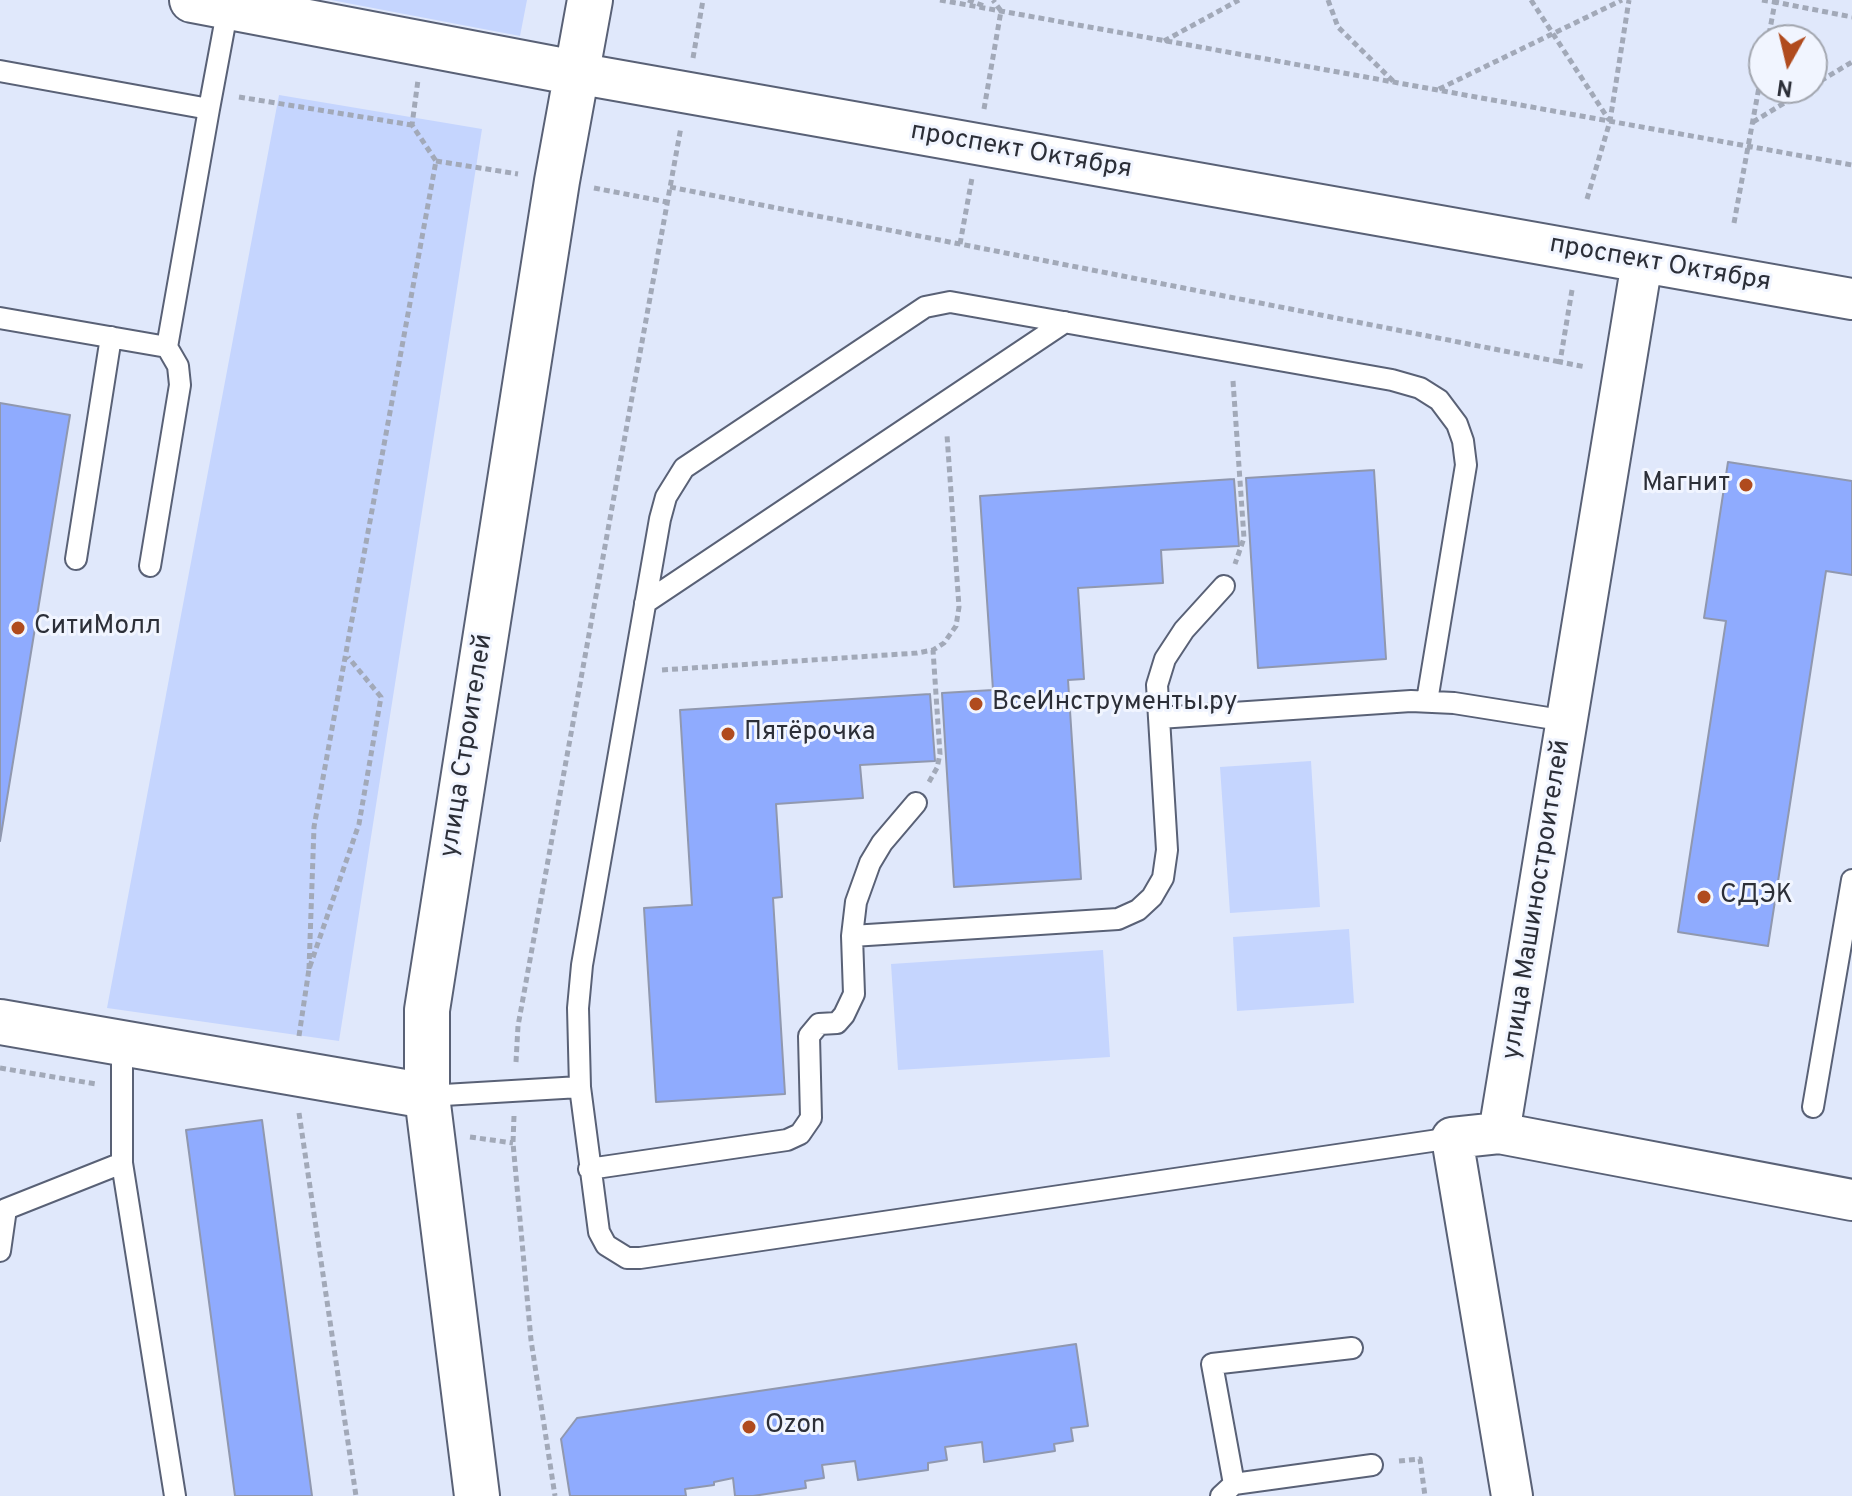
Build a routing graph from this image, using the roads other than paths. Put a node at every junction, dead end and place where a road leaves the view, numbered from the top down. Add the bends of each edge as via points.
1 (590, 0) edge
2 (210, 3) edge
3 (0, 71) edge
4 (576, 73) junction
5 (211, 101) junction
6 (1642, 262) junction
7 (1852, 299) edge
8 (0, 318) edge
9 (1065, 322) junction
10 (111, 337) junction
11 (167, 347) junction
12 (76, 559) dead end
13 (150, 566) dead end
14 (1224, 586) road end
15 (645, 603) junction
16 (1427, 701) junction
17 (1159, 718) junction
18 (1567, 721) junction
19 (916, 803) road end
20 (1852, 880) edge
21 (852, 936) junction
22 (0, 1022) edge
23 (122, 1044) junction
24 (580, 1087) junction
25 (427, 1096) junction
26 (1813, 1107) dead end
27 (1499, 1133) junction
28 (1452, 1138) junction
29 (122, 1163) junction
30 (589, 1169) junction
31 (1852, 1200) edge
32 (0, 1251) edge
33 (1352, 1348) dead end
34 (1372, 1465) road end
35 (1227, 1490) edge
36 (175, 1496) edge
37 (477, 1496) edge
38 (1512, 1496) edge

1 - 4 street, улица Строителей
2 - 4 street, проспект Октября
2 - 5 lane
3 - 5 lane
4 - 6 street, проспект Октября
4 - 25 street, улица Строителей via 427,1010
5 - 11 lane
6 - 7 street, проспект Октября
6 - 18 street, улица Машиностроителей
8 - 10 lane
9 - 15 lane
9 - 15 lane via 950,302 934,304 748,425 676,479 660,519
9 - 16 lane via 1392,380 1439,400 1457,424 1466,465
10 - 11 lane
10 - 12 lane
11 - 13 lane via 178,366 180,385
14 - 17 lane via 1165,659 1157,685
15 - 24 lane via 580,976
16 - 17 lane
16 - 18 lane
17 - 21 lane via 1167,850 1163,878 1138,910 1118,919
18 - 27 street, улица Машиностроителей
19 - 21 lane via 870,863 856,902
20 - 26 lane
21 - 30 lane via 854,994 837,1023 819,1024 809,1036 811,1118 800,1134
22 - 23 street
23 - 25 street
23 - 29 lane
24 - 25 lane
24 - 30 lane
25 - 37 street, улица Строителей
27 - 28 street
27 - 31 street
28 - 30 lane via 640,1258 627,1258 606,1245
28 - 38 street
29 - 32 lane via 6,1209
29 - 36 lane
33 - 35 lane via 1212,1364
34 - 35 lane

